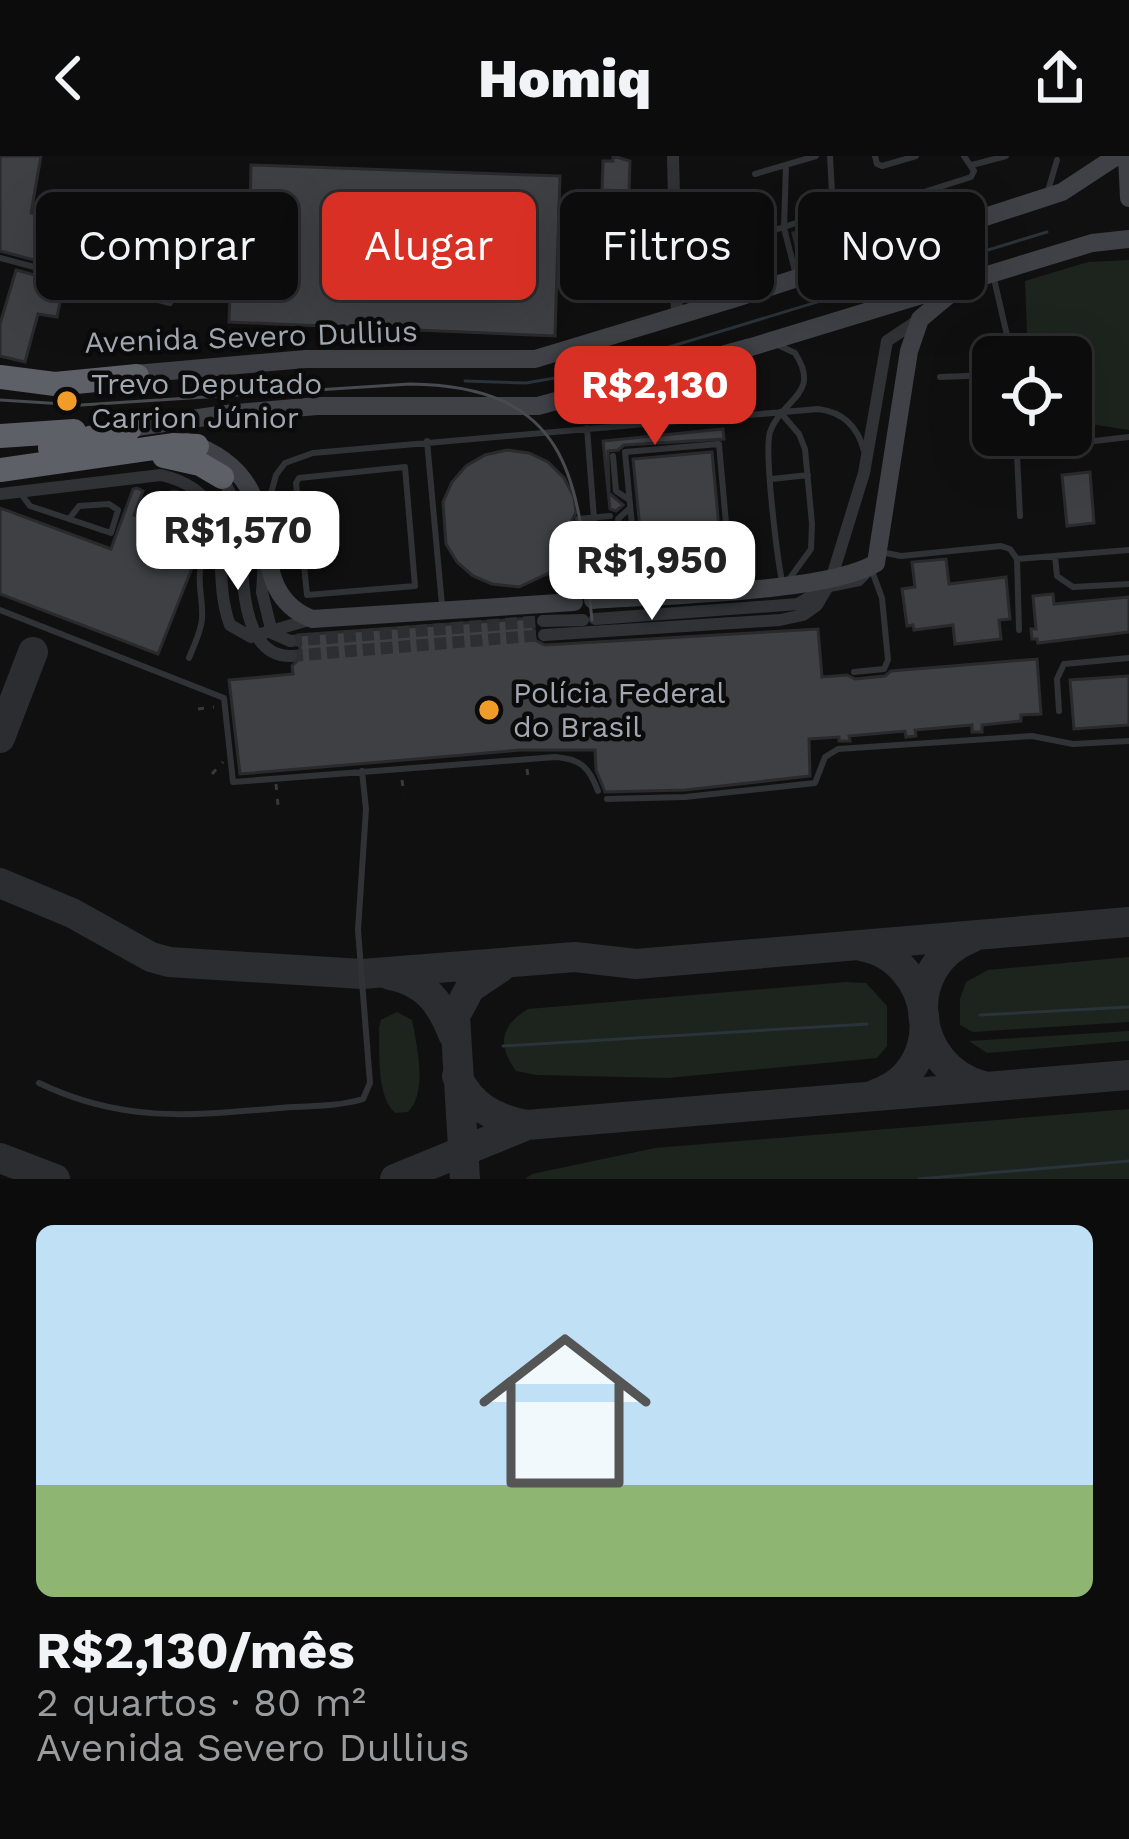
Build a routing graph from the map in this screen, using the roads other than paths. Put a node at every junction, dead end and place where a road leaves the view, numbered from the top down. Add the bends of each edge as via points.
1 (673, 156) edge
2 (816, 156) edge
3 (830, 156) edge
4 (875, 156) edge
5 (916, 156) edge
6 (964, 156) edge
7 (1006, 156) edge
8 (1117, 156) edge
9 (1126, 156) edge
10 (800, 158) edge
11 (1057, 160) dead end
12 (1097, 164) edge
13 (786, 165) junction
14 (972, 165) junction
15 (755, 174) dead end
16 (831, 192) edge
17 (924, 192) edge
18 (1046, 197) junction
19 (1129, 198) edge
20 (985, 217) edge
21 (798, 223) edge
22 (784, 228) junction
23 (774, 231) edge
24 (1129, 239) edge
25 (0, 258) edge
26 (993, 272) junction
27 (797, 278) joint
28 (170, 303) dead end
29 (677, 317) junction
30 (920, 320) junction
31 (1007, 336) edge
32 (751, 347) junction
33 (0, 365) edge
34 (137, 376) junction
35 (972, 376) edge
36 (0, 377) edge
37 (940, 377) dead end
38 (779, 412) junction
39 (130, 428) junction
40 (587, 428) junction
41 (0, 436) edge
42 (1129, 437) edge
43 (427, 441) junction
44 (1092, 442) edge
45 (197, 446) junction
46 (120, 452) junction
47 (0, 456) edge
48 (613, 456) dead end
49 (1017, 456) edge
50 (37, 464) junction
51 (0, 470) edge
52 (864, 473) junction
53 (808, 475) junction
54 (772, 479) junction
55 (213, 486) junction
56 (10, 492) edge
57 (629, 503) junction
58 (432, 505) junction
59 (411, 507) junction
60 (610, 515) dead end
61 (1020, 516) dead end
62 (592, 517) junction
63 (69, 519) junction
64 (181, 519) dead end
65 (578, 519) dead end
66 (264, 522) junction
67 (437, 526) junction
68 (413, 531) junction
69 (219, 545) junction
70 (266, 545) junction
71 (1129, 550) edge
72 (621, 553) dead end
73 (1055, 556) junction
74 (1017, 559) junction
75 (875, 562) junction
76 (1129, 584) edge
77 (775, 586) junction
78 (723, 590) junction
79 (820, 591) junction
80 (0, 610) edge
81 (586, 610) junction
82 (442, 611) junction
83 (307, 621) junction
84 (1019, 630) dead end
85 (272, 633) junction
86 (189, 658) dead end
87 (1129, 658) edge
88 (854, 673) dead end
89 (1059, 711) dead end
90 (1129, 741) edge
91 (362, 771) junction
92 (598, 791) dead end
93 (607, 799) dead end
94 (39, 1083) dead end

1 - 29 street
2 - 10 lane
3 - 16 lane
4 - 5 lane via 882,166
6 - 14 lane
7 - 14 lane
8 - 12 main road, Avenida Severo Dullius
9 - 19 main road
10 - 13 lane
11 - 18 lane
12 - 18 main road, Avenida Severo Dullius
13 - 15 lane
13 - 22 lane
14 - 17 lane via 971,177
18 - 20 main road, Avenida Severo Dullius
21 - 22 lane
22 - 23 lane
22 - 27 lane
24 - 26 main road
25 - 28 lane
26 - 30 main road via 959,287
26 - 31 lane
26 - 32 main road
27 - 29 main road, Avenida Severo Dullius
29 - 34 main road, Avenida Severo Dullius via 525,360 306,359
30 - 52 street via 887,341
30 - 75 main road
32 - 38 lane via 788,347 801,362 803,387
32 - 39 main road via 538,406 317,406
33 - 34 main road, Avenida Severo Dullius
34 - 36 highway via 55,383
35 - 37 lane
38 - 40 lane
38 - 52 lane via 818,409 846,419 864,448
38 - 53 lane via 799,434
38 - 54 lane via 768,436
39 - 41 highway
39 - 45 main road
39 - 47 highway
40 - 43 lane
40 - 62 lane
42 - 44 lane
43 - 58 lane
43 - 66 lane via 296,457 276,475
45 - 46 highway
45 - 55 street
45 - 66 main road via 239,473
46 - 50 highway
46 - 55 highway via 184,459
48 - 57 lane via 616,491
49 - 61 lane
50 - 51 highway
50 - 56 highway
52 - 81 street via 830,583 802,615 732,625 543,628
53 - 54 lane
53 - 77 lane via 811,549
54 - 77 lane
55 - 56 street via 161,475
55 - 64 lane
55 - 69 street
55 - 85 street via 234,502 256,634 278,655 291,648
56 - 63 lane
57 - 57 lane via 625,452 718,444 729,545 634,556
57 - 72 lane via 618,519
58 - 59 lane
58 - 67 lane
59 - 68 lane
59 - 68 lane via 405,467 298,478 307,595 415,586
60 - 62 lane
62 - 65 lane
62 - 78 lane via 599,583 692,581
63 - 63 lane via 111,533 118,510 79,506
66 - 70 main road
67 - 68 lane
67 - 82 lane
69 - 85 street via 226,616 251,638
69 - 86 lane via 198,572 202,622
70 - 83 main road via 274,585
70 - 85 street via 262,592
71 - 73 lane
73 - 74 lane
73 - 76 lane via 1057,576 1073,587
74 - 75 lane via 1000,546
74 - 84 lane
75 - 77 main road via 851,575
75 - 79 lane via 860,583
75 - 88 lane via 888,660 884,669
77 - 78 main road
77 - 79 lane
78 - 81 main road
79 - 81 street via 798,604
80 - 91 lane via 224,698 233,782
81 - 82 main road
82 - 83 main road
83 - 85 street
87 - 89 lane via 1064,664
90 - 93 lane via 1032,736 838,749 825,757 815,783
91 - 92 lane via 574,759
91 - 94 lane via 358,930 370,1083 363,1099 137,1115

